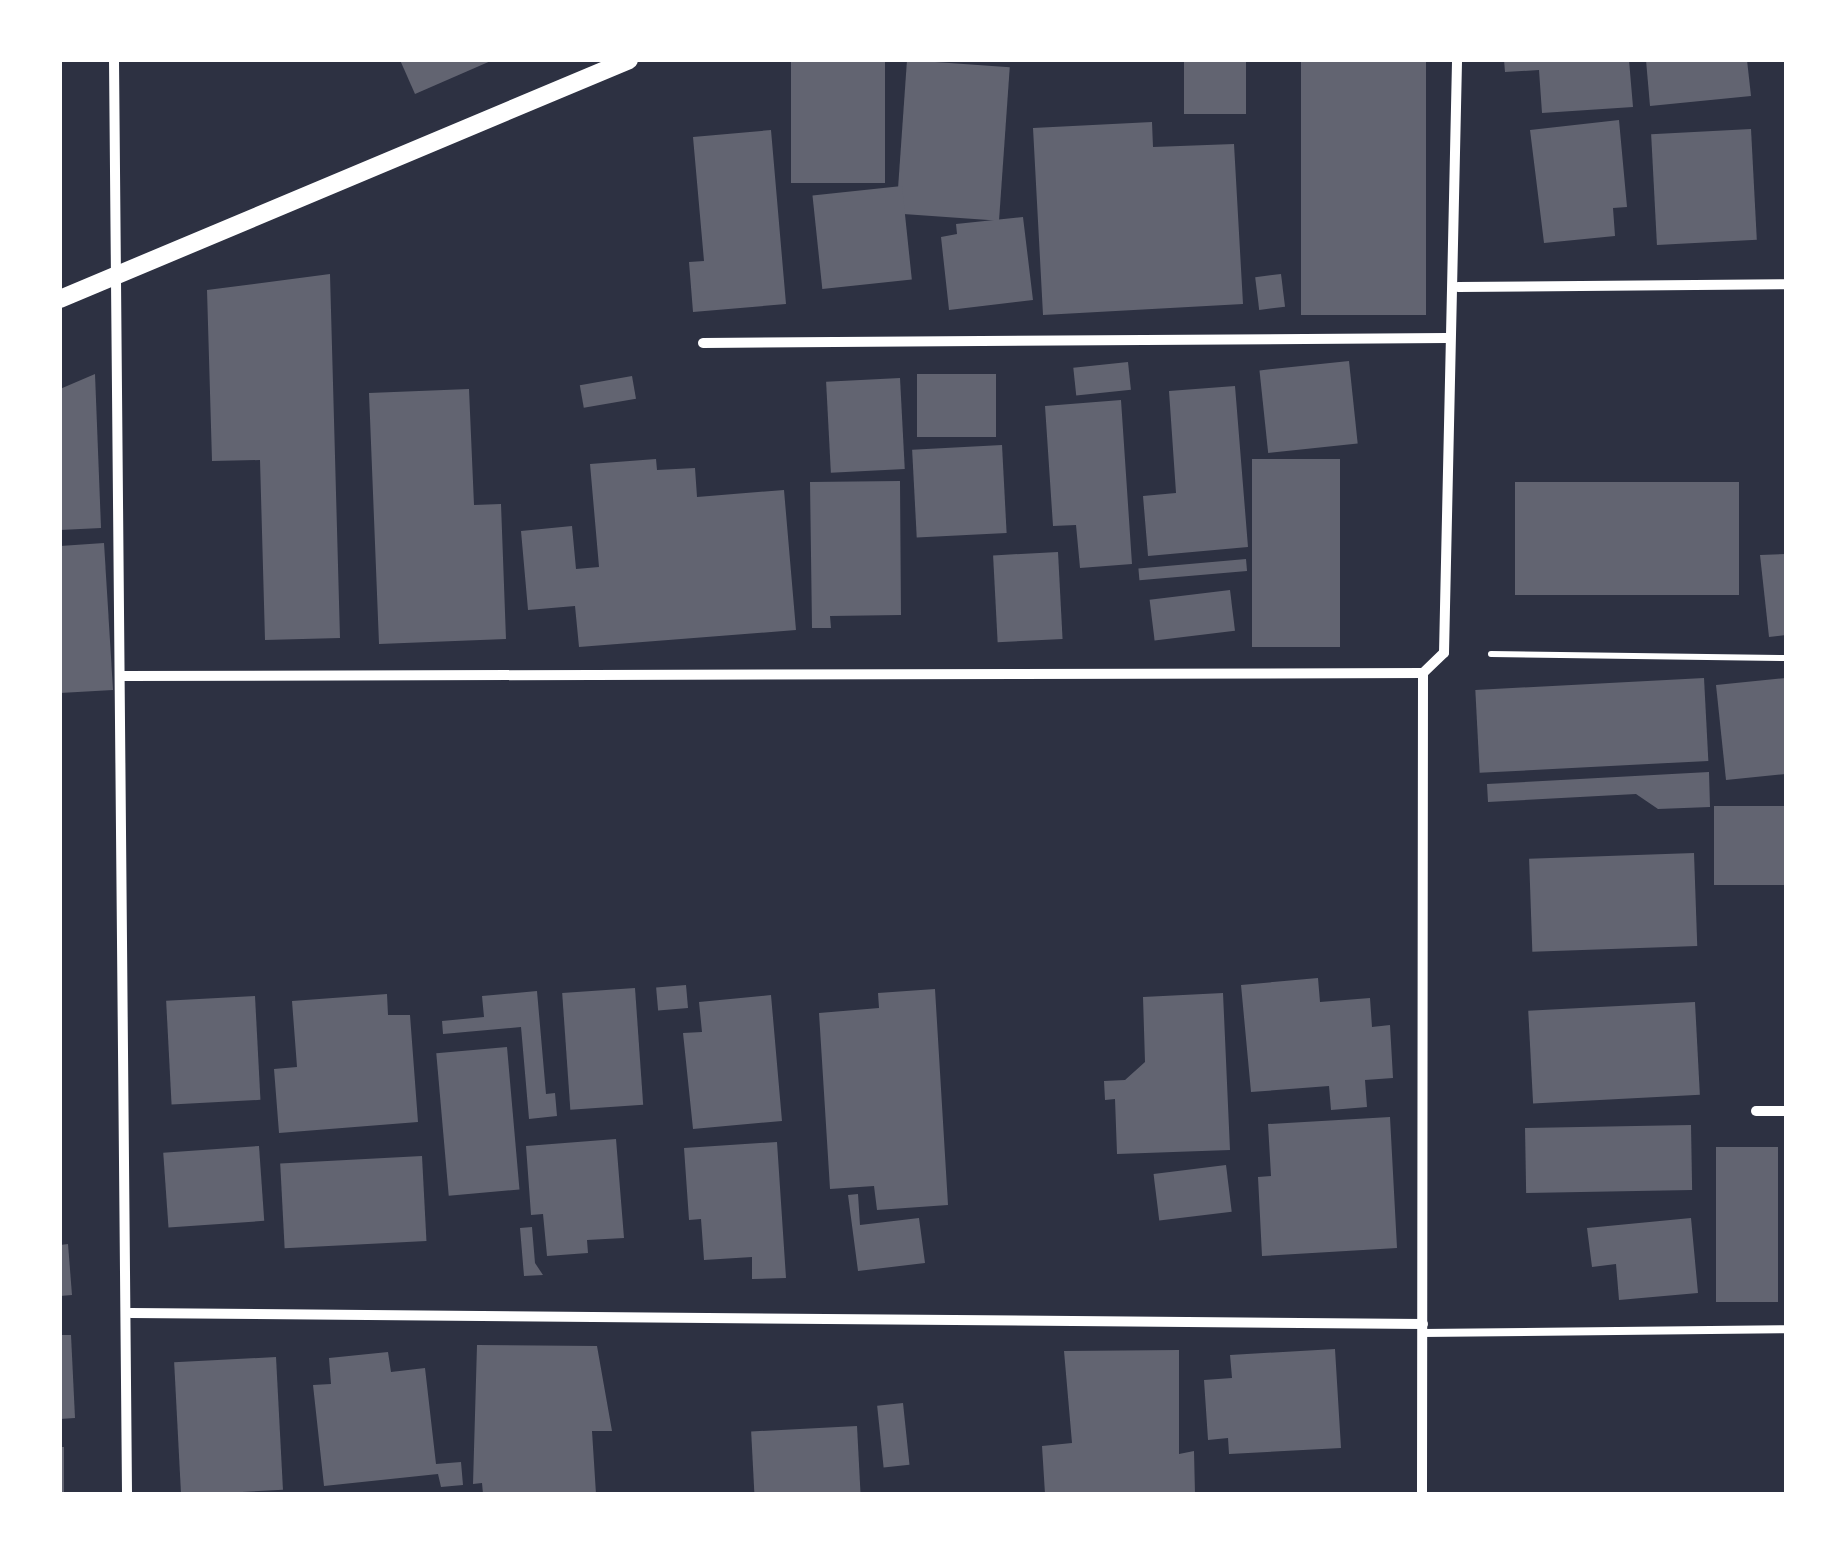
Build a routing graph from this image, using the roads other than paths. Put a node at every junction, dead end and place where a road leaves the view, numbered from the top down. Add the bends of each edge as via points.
1 (114, 60) edge
2 (629, 60) edge
3 (1457, 60) edge
4 (115, 276) junction
5 (1786, 284) edge
6 (1458, 286) junction
7 (60, 299) edge
8 (1446, 338) junction
9 (703, 342) dead end
10 (1423, 673) junction
11 (124, 676) junction
12 (1786, 1110) edge
13 (1756, 1111) dead end
14 (131, 1312) junction
15 (1422, 1329) junction
16 (1786, 1329) edge
17 (127, 1494) edge
18 (1422, 1494) edge

1 - 4 street
2 - 4 street
3 - 6 street
4 - 7 street
4 - 11 street
5 - 6 street
6 - 8 street
8 - 9 street
8 - 10 street via 1444,653
10 - 11 street
10 - 15 street
11 - 14 street
12 - 13 street
14 - 15 street
14 - 17 street
15 - 16 lane
15 - 18 street

